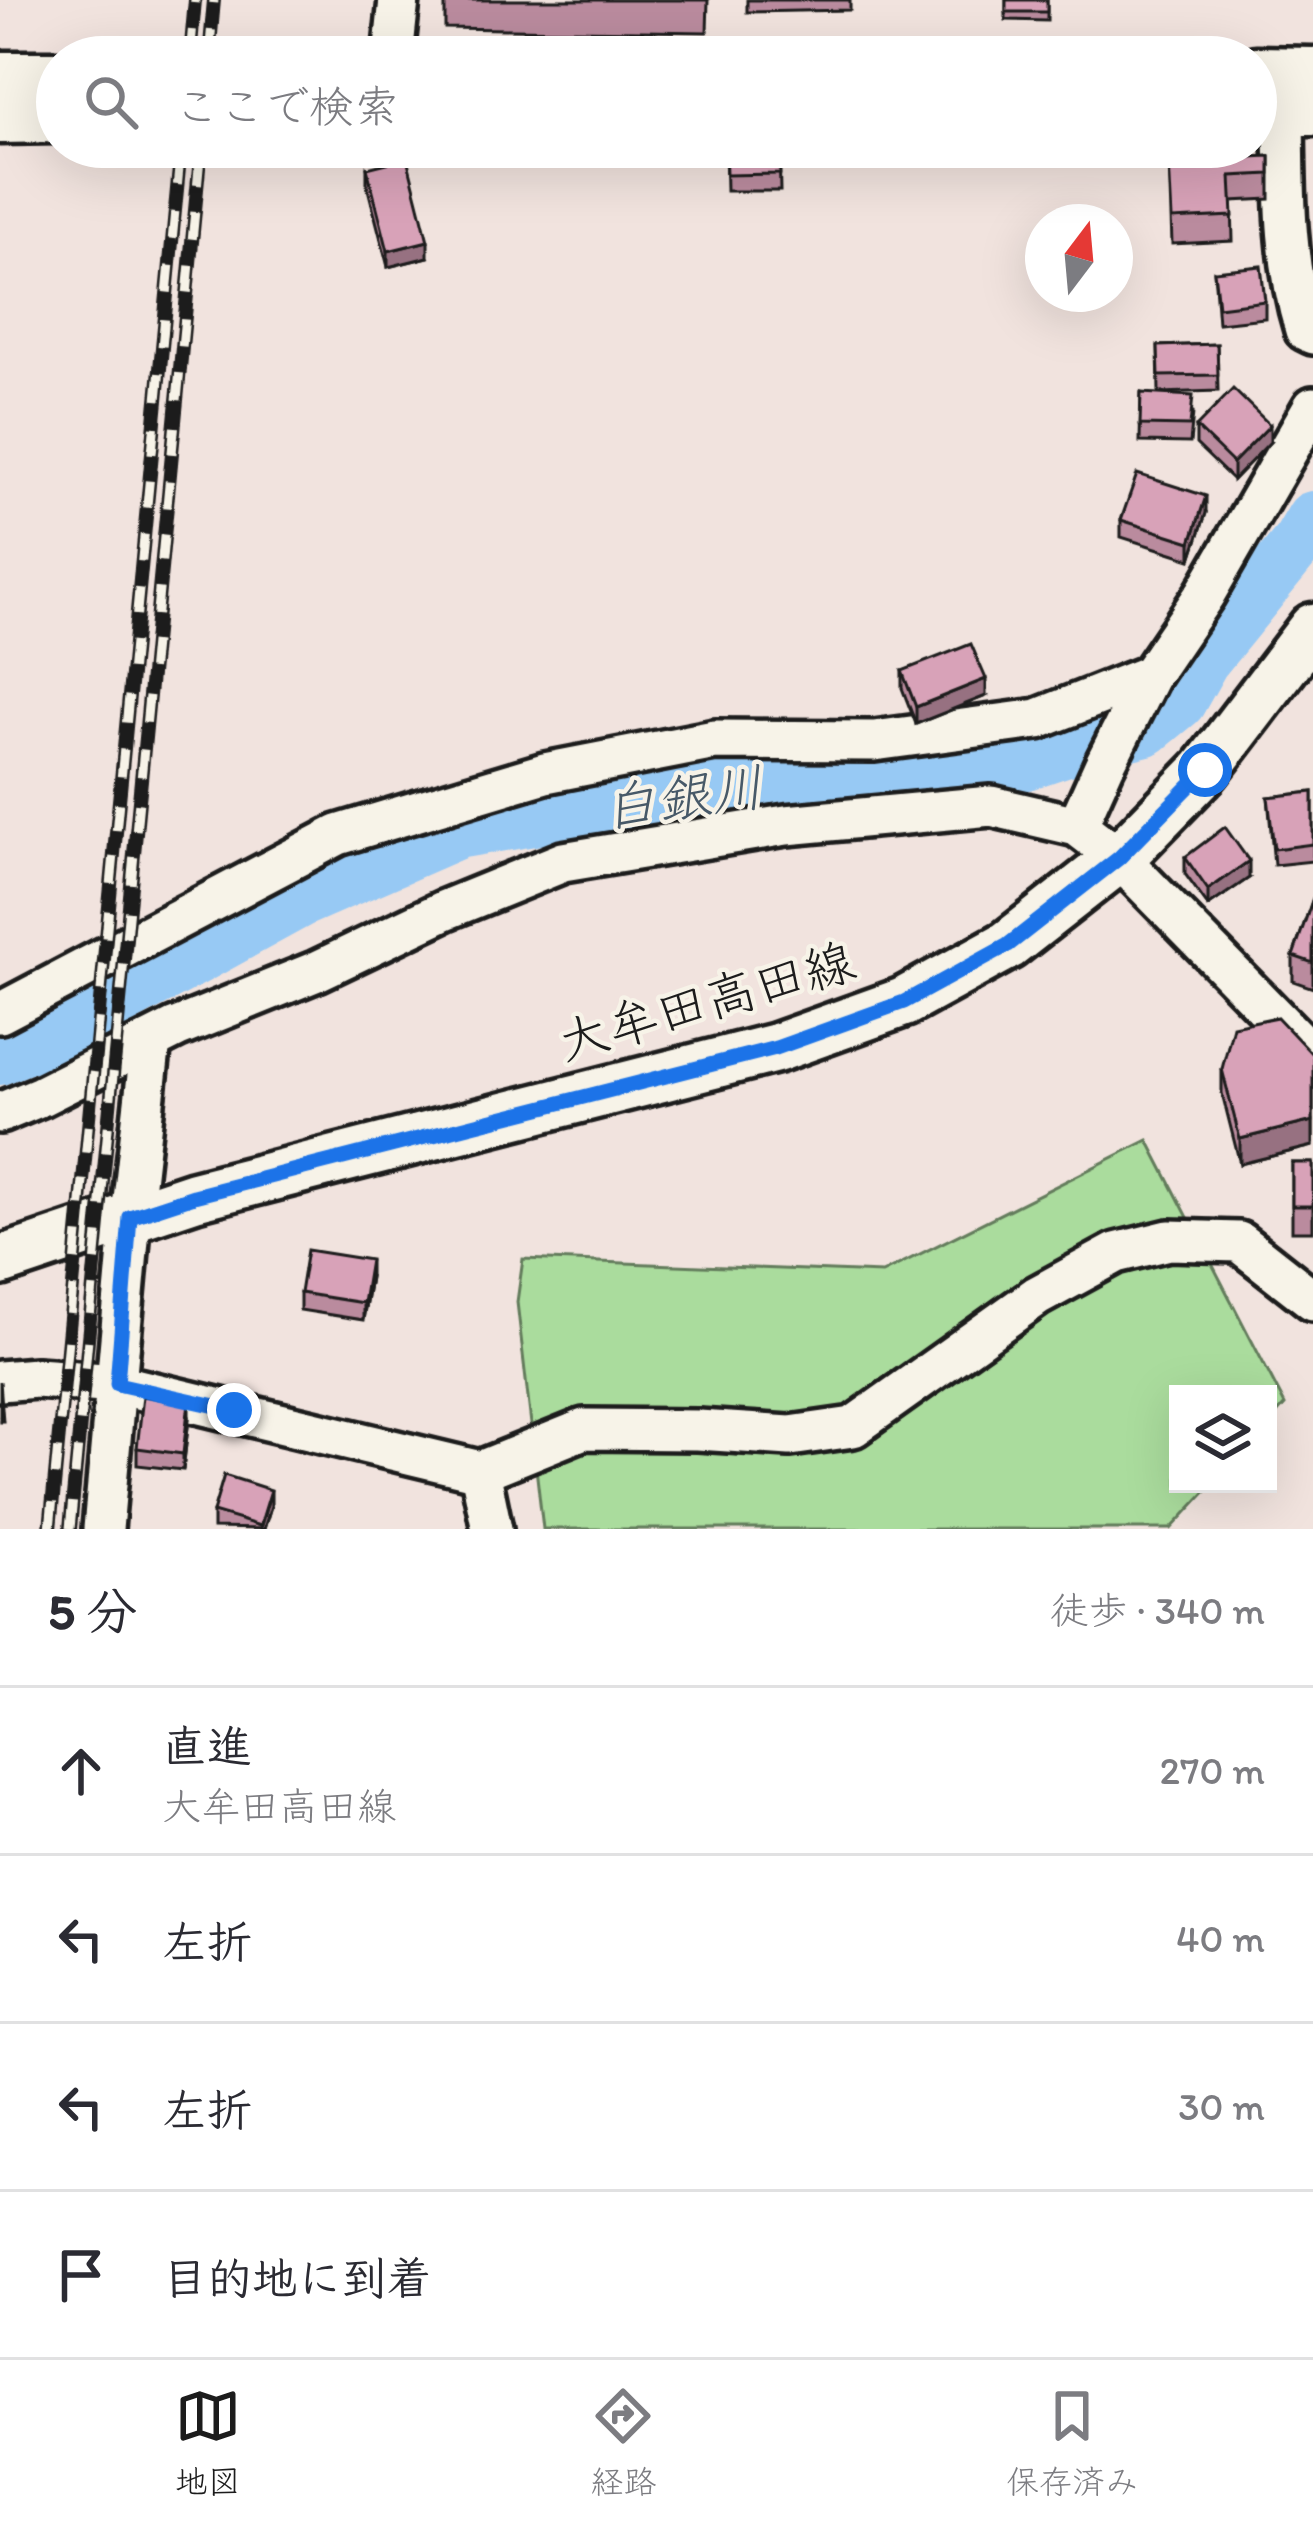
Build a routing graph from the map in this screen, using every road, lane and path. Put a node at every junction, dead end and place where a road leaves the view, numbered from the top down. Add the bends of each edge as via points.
1 (399, 0) edge
2 (395, 36) edge
3 (1277, 71) edge
4 (1313, 72) edge
5 (0, 76) edge
6 (36, 76) edge
7 (1284, 111) edge
8 (0, 118) edge
9 (36, 118) edge
10 (1313, 334) edge
11 (1313, 407) edge
12 (1313, 628) edge
13 (1146, 682) junction
14 (1077, 826) junction
15 (1119, 858) junction
16 (0, 1012) edge
17 (151, 1041) junction
18 (1313, 1056) edge
19 (0, 1113) edge
20 (130, 1217) junction
21 (0, 1261) edge
22 (1313, 1300) edge
23 (0, 1381) edge
24 (117, 1384) junction
25 (480, 1471) junction
26 (103, 1529) edge
27 (492, 1529) edge

1 - 2 street
3 - 4 main road
5 - 6 main road
7 - 10 street via 1288,245 1300,316
8 - 9 main road
11 - 13 street
12 - 15 main road, 大牟田高田線 via 1205,770
13 - 14 street
13 - 16 street via 1038,719 874,740 715,740 544,773 338,835
14 - 15 street
14 - 17 street via 991,806 786,825 562,862
15 - 18 street
15 - 20 main road, 大牟田高田線 via 1008,945 904,1002 776,1048
17 - 19 street
17 - 20 street
20 - 21 main road, 大牟田高田線
20 - 24 street
22 - 25 street via 1239,1242 1169,1240 1116,1253 1037,1296 853,1427 790,1436 584,1429
23 - 24 street
24 - 25 street
24 - 26 street
25 - 27 street

